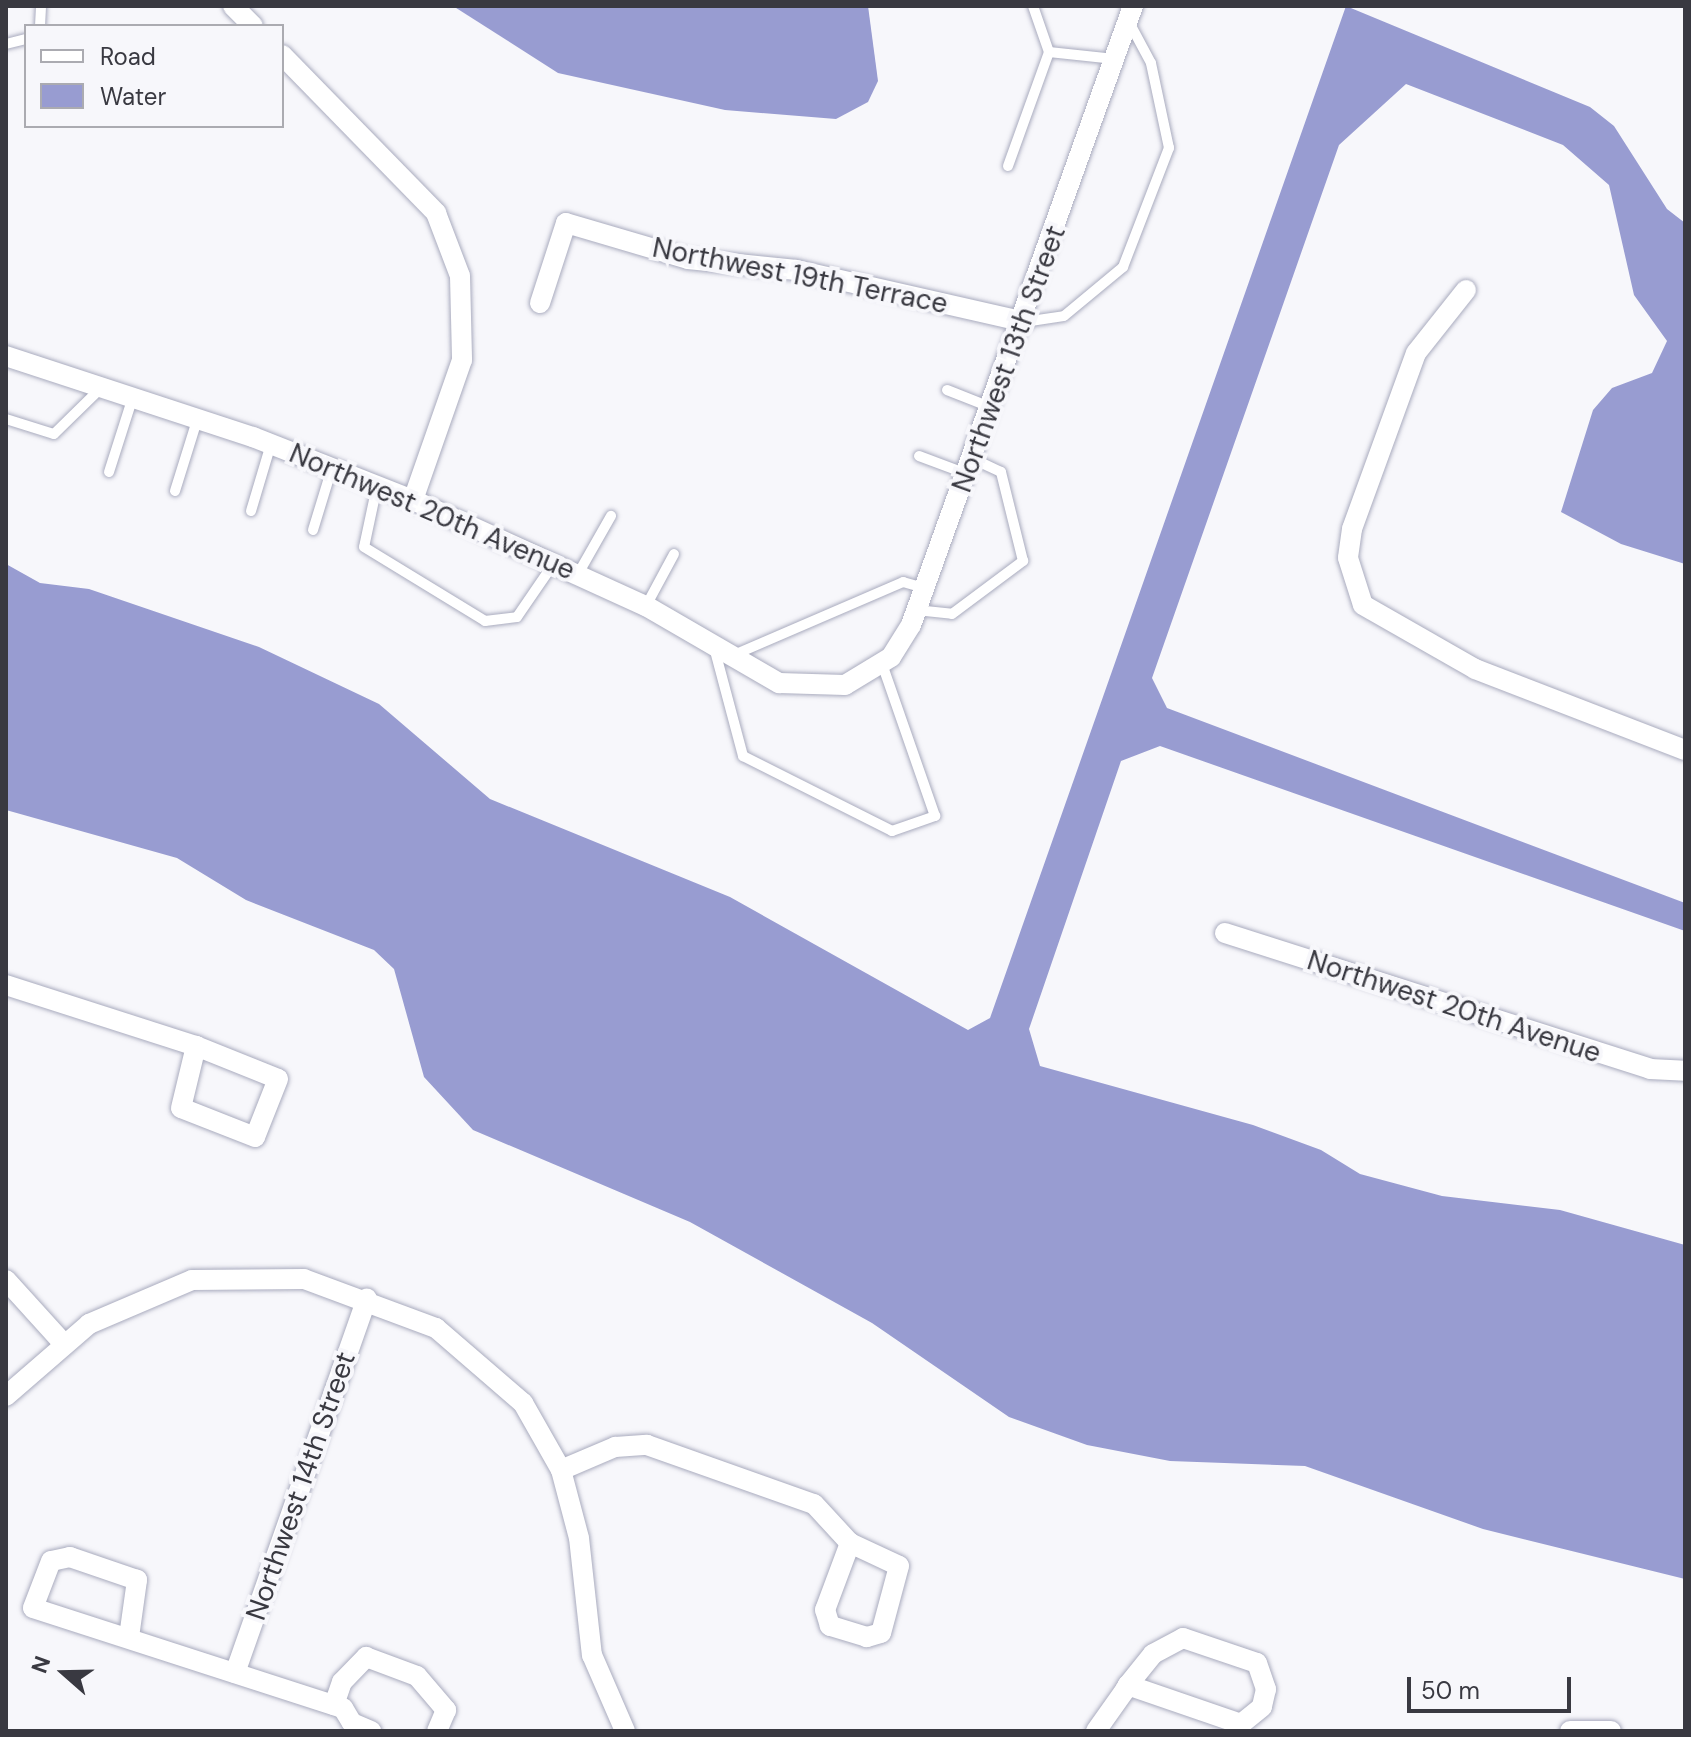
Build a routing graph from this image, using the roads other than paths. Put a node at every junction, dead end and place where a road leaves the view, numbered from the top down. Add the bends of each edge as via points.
1 (233, 6) edge
2 (1033, 6) edge
3 (1130, 13) edge
4 (251, 24) edge
5 (1049, 52) junction
6 (284, 57) edge
7 (1115, 59) junction
8 (1008, 166) dead end
9 (1466, 290) dead end
10 (540, 303) dead end
11 (1024, 322) junction
12 (6, 356) edge
13 (103, 385) junction
14 (947, 390) dead end
15 (133, 395) junction
16 (992, 408) junction
17 (198, 417) junction
18 (6, 419) edge
19 (271, 444) junction
20 (919, 456) dead end
21 (970, 467) junction
22 (332, 468) junction
23 (109, 472) dead end
24 (377, 486) junction
25 (175, 491) dead end
26 (413, 500) junction
27 (251, 511) dead end
28 (611, 516) dead end
29 (313, 530) dead end
30 (674, 554) dead end
31 (554, 563) junction
32 (578, 574) junction
33 (924, 588) junction
34 (646, 606) junction
35 (916, 610) junction
36 (712, 641) junction
37 (736, 654) junction
38 (882, 664) junction
39 (845, 685) joint
40 (1685, 750) edge
41 (1225, 933) dead end
42 (6, 985) edge
43 (196, 1046) junction
44 (1685, 1071) edge
45 (6, 1280) edge
46 (367, 1299) junction
47 (64, 1344) junction
48 (6, 1396) edge
49 (561, 1470) junction
50 (850, 1543) junction
51 (129, 1637) junction
52 (235, 1673) junction
53 (1128, 1685) junction
54 (334, 1705) junction
55 (371, 1731) edge
56 (437, 1731) edge
57 (625, 1731) edge
58 (1096, 1731) edge
59 (1570, 1731) edge
60 (1611, 1731) edge

1 - 4 street
2 - 5 lane
3 - 7 street, Northwest 13th Street
3 - 11 lane via 1151,63 1169,148 1123,267 1064,316
5 - 7 lane
5 - 8 lane
6 - 26 street via 436,213 460,276 462,360
7 - 11 street, Northwest 13th Street
9 - 40 street via 1416,353 1352,529 1348,558 1363,605 1475,669
10 - 11 street, Northwest 19th Terrace via 566,223 688,259 796,270
11 - 16 street, Northwest 13th Street
12 - 13 street, Northwest 20th Avenue
13 - 15 street, Northwest 20th Avenue
13 - 18 lane via 54,434
14 - 16 lane
15 - 17 street, Northwest 20th Avenue
15 - 23 lane
16 - 21 street, Northwest 13th Street
17 - 19 street, Northwest 20th Avenue
17 - 25 lane
19 - 22 street, Northwest 20th Avenue
19 - 27 lane
20 - 21 lane
21 - 33 street, Northwest 13th Street
21 - 35 lane via 1001,472 1023,561 952,614
22 - 24 street, Northwest 20th Avenue
22 - 29 lane
24 - 26 street, Northwest 20th Avenue
24 - 31 lane via 364,547 485,621 517,617
26 - 31 street, Northwest 20th Avenue
28 - 32 lane
30 - 34 lane
31 - 32 street, Northwest 20th Avenue
32 - 34 street, Northwest 20th Avenue
33 - 35 street, Northwest 13th Street
33 - 37 lane via 903,582
34 - 36 street, Northwest 20th Avenue
35 - 38 street, Northwest 13th Street
36 - 37 street, Northwest 20th Avenue
36 - 38 lane via 743,756 892,831 935,816
37 - 39 street, Northwest 20th Avenue via 779,683
38 - 39 street, Northwest 13th Street
41 - 44 street, Northwest 20th Avenue via 1650,1069
42 - 43 street
43 - 43 street via 278,1079 255,1137 181,1108
45 - 47 street
46 - 47 street via 267,1274 192,1280 121,1305
46 - 49 street via 436,1328 498,1374
46 - 52 street, Northwest 14th Street
47 - 48 street
49 - 50 street via 615,1447 647,1445 814,1504
49 - 57 street via 579,1538 592,1655
50 - 50 street via 899,1566 881,1633 867,1637 830,1626 825,1610
51 - 51 street via 137,1580 70,1557 51,1561 33,1608 113,1638
51 - 52 street
52 - 54 street
53 - 53 street via 1153,1654 1183,1638 1257,1663 1266,1689 1262,1707 1241,1724
53 - 58 street
54 - 55 street
54 - 56 street via 342,1682 366,1657 417,1676 446,1710
59 - 60 street

